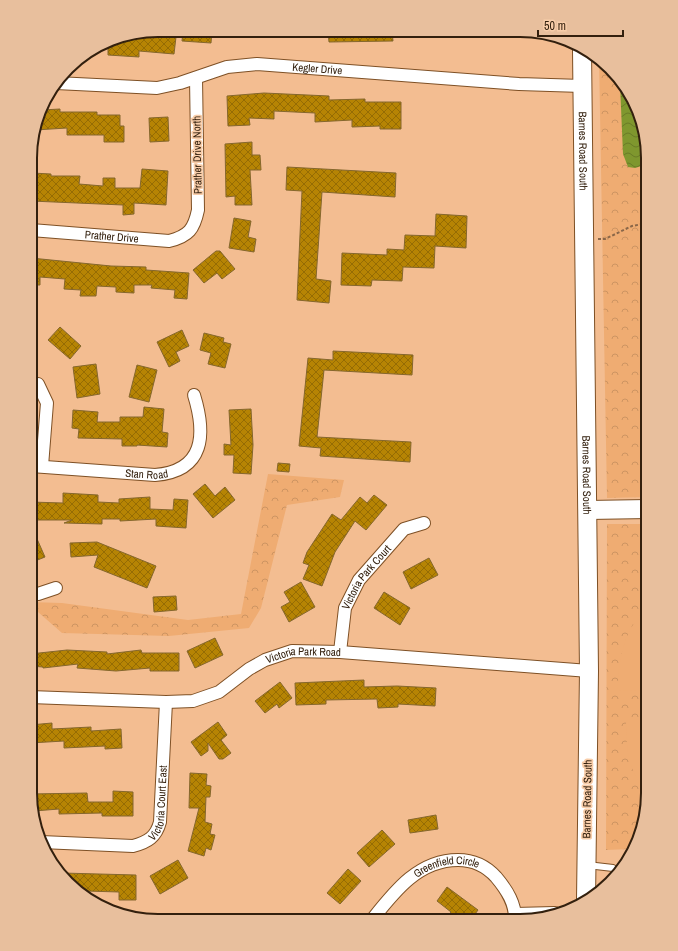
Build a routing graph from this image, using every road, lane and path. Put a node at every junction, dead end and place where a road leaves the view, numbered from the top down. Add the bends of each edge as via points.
1 (582, 54) edge
2 (196, 78) junction
3 (63, 83) edge
4 (582, 86) junction
5 (641, 225) edge
6 (37, 230) edge
7 (190, 231) joint
8 (584, 239) junction
9 (38, 384) dead end
10 (194, 395) dead end
11 (37, 466) edge
12 (641, 509) edge
13 (588, 510) junction
14 (424, 523) dead end
15 (56, 588) dead end
16 (37, 594) edge
17 (340, 652) junction
18 (589, 671) junction
19 (37, 697) edge
20 (166, 702) junction
21 (47, 842) edge
22 (586, 865) junction
23 (614, 869) edge
24 (586, 895) edge
25 (377, 914) edge
26 (514, 914) edge

1 - 4 street, Barnes Road South
2 - 3 street, Kegler Drive via 157,88
2 - 4 street, Kegler Drive via 227,67 256,64 519,84
2 - 7 street, Prather Drive North via 198,210 196,221
4 - 8 street, Barnes Road South
5 - 8 path via 624,229 605,239
6 - 7 street, Prather Drive via 169,241 181,238
8 - 13 street, Barnes Road South
9 - 11 street via 47,403
10 - 11 street, Stan Road via 201,417 201,436 197,451 190,462 181,469 155,475
12 - 13 street
13 - 18 street, Barnes Road South
14 - 17 street, Victoria Park Court via 404,529 359,580 345,608
15 - 16 street
17 - 18 street, Victoria Park Road
17 - 20 street, Victoria Park Road via 292,651 279,654 249,669 207,698
18 - 22 street, Barnes Road South
19 - 20 street, Victoria Park Road
20 - 21 street, Victoria Court East via 158,831 145,843 133,846
22 - 23 lane
22 - 24 street, Barnes Road South
25 - 26 street, Greenfield Circle via 400,886 420,870 447,860 471,861 492,873 508,894

